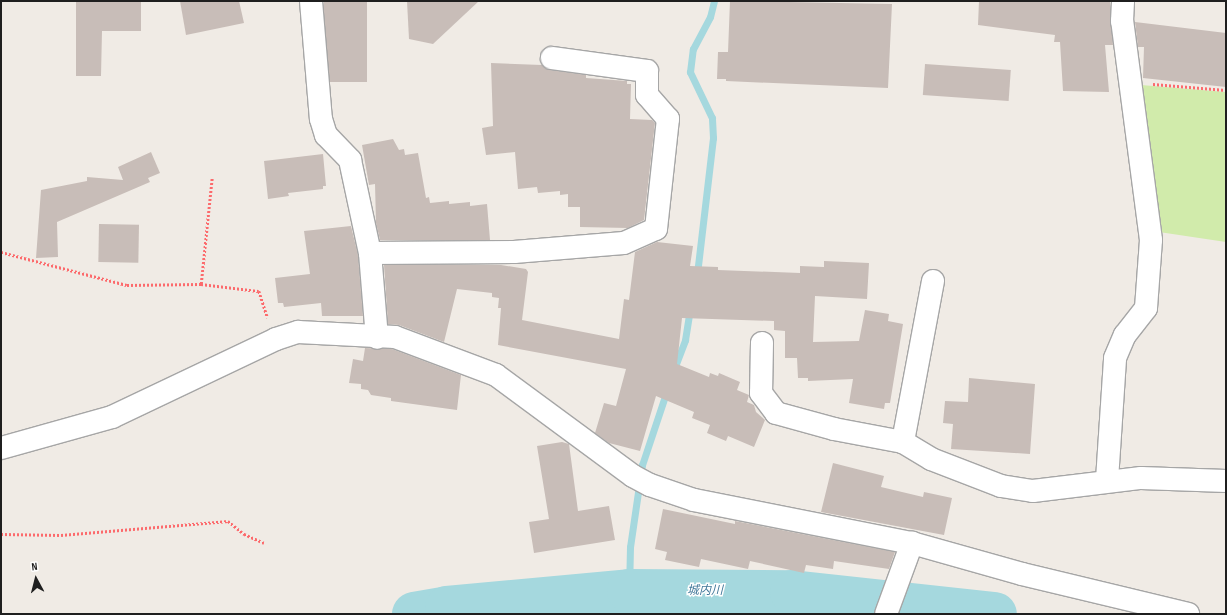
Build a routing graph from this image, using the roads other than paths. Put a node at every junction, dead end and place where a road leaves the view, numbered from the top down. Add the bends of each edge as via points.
1 (311, 1) edge
2 (1123, 1) edge
3 (552, 58) dead end
4 (370, 253) junction
5 (933, 281) dead end
6 (377, 338) junction
7 (762, 343) dead end
8 (903, 442) junction
9 (1, 448) edge
10 (1108, 480) junction
11 (1226, 481) edge
12 (912, 543) junction
13 (886, 614) edge
14 (1188, 614) edge

1 - 4 street via 323,127 350,160
2 - 10 street via 1122,21 1129,82 1151,240 1146,308 1125,335 1114,358
3 - 4 street via 647,71 647,95 668,119 656,229 624,243 514,252
4 - 6 street
5 - 8 street
6 - 9 street via 298,332 276,339 112,417
6 - 12 street via 395,337 496,375 641,480 694,500
7 - 8 street via 761,393 776,413
8 - 10 street via 931,459 1001,486 1033,491
10 - 11 street via 1141,478
12 - 13 street
12 - 14 street via 1022,574

